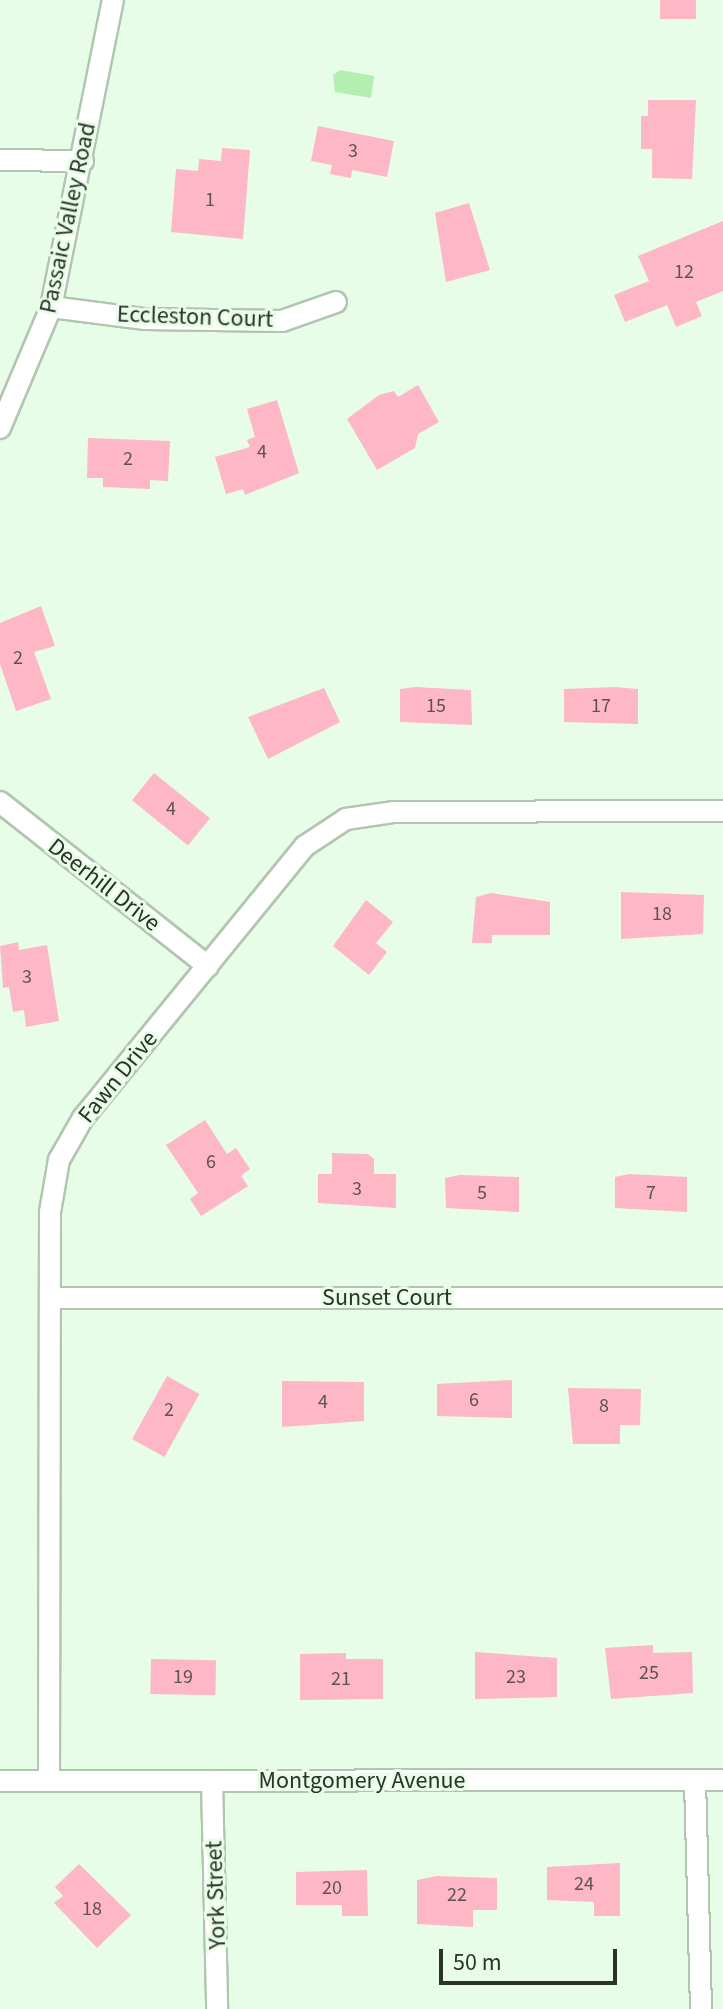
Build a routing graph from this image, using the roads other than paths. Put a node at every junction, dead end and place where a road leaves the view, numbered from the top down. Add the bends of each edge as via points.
1 (113, 0) edge
2 (0, 160) edge
3 (83, 161) junction
4 (336, 302) dead end
5 (51, 307) junction
6 (0, 428) edge
7 (0, 802) edge
8 (723, 811) edge
9 (208, 966) junction
10 (50, 1298) junction
11 (723, 1298) edge
12 (695, 1780) junction
13 (723, 1780) edge
14 (0, 1781) edge
15 (49, 1781) junction
16 (212, 1781) junction
17 (217, 2009) edge
18 (701, 2009) edge

1 - 3 street, Passaic Valley Road
2 - 3 street
3 - 5 street, Passaic Valley Road
4 - 5 street, Eccleston Court via 282,321 145,319
5 - 6 street, Passaic Valley Road
7 - 9 street, Deerhill Drive
8 - 9 street, Fawn Drive via 361,814 305,846
9 - 10 street, Fawn Drive via 65,1145 50,1212
10 - 11 street, Sunset Court
10 - 15 street, Fawn Drive
12 - 13 street, Montgomery Avenue
12 - 16 street, Montgomery Avenue
12 - 18 street
14 - 15 street, Montgomery Avenue
15 - 16 street, Montgomery Avenue
16 - 17 street, York Street

